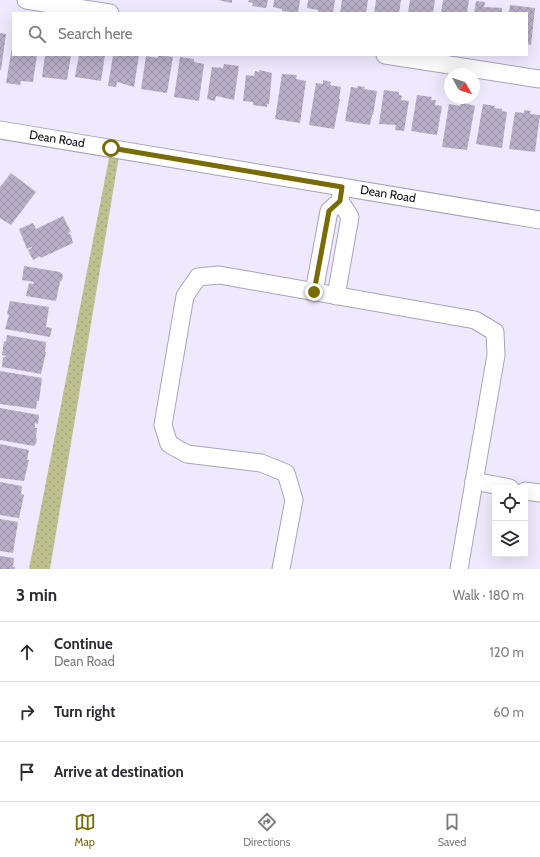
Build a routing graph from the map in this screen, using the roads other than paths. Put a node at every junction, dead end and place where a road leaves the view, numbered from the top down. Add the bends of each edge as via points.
1 (26, 0) edge
2 (111, 0) edge
3 (104, 12) edge
4 (110, 12) edge
5 (391, 56) edge
6 (540, 79) edge
7 (0, 130) edge
8 (342, 194) junction
9 (540, 220) edge
10 (314, 292) junction
11 (336, 296) junction
12 (474, 481) junction
13 (495, 485) edge
14 (528, 492) edge
15 (540, 494) edge
16 (281, 569) edge
17 (459, 569) edge

1 - 3 street
2 - 4 street
5 - 6 street
7 - 8 street, Dean Road
8 - 9 street, Dean Road
8 - 10 street via 329,211
8 - 11 street via 350,217
10 - 11 street
10 - 16 street via 219,275 198,277 185,296 163,425 169,444 187,454 261,463 286,473 294,500
11 - 12 street via 475,320 495,332 496,355
12 - 13 street
12 - 17 street
14 - 15 street

